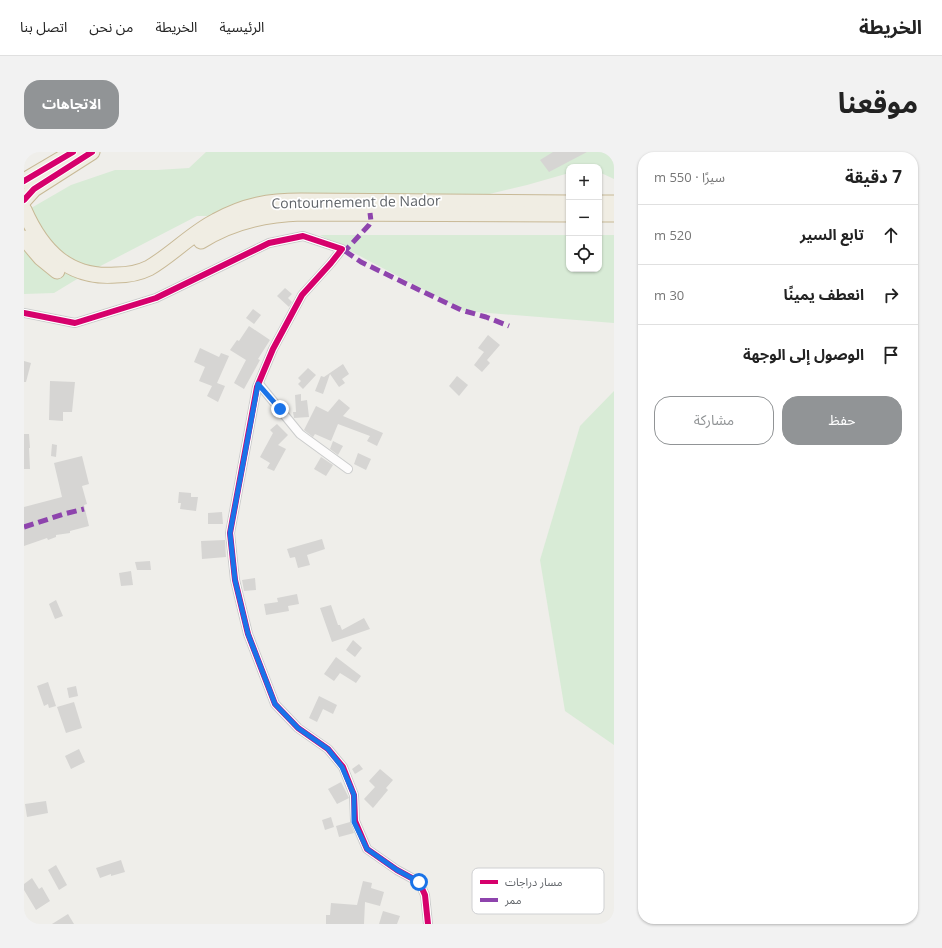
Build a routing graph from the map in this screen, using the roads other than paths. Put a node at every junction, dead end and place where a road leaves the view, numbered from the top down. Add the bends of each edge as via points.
1 (73, 152) edge
2 (92, 152) edge
3 (24, 182) edge
4 (24, 200) edge
5 (566, 202) edge
6 (602, 203) edge
7 (614, 203) edge
8 (447, 208) junction
9 (24, 210) edge
10 (566, 214) edge
11 (602, 214) edge
12 (614, 214) edge
13 (24, 238) edge
14 (24, 313) edge
15 (258, 384) junction
16 (348, 469) dead end
17 (428, 924) edge

1 - 3 highway
2 - 4 highway via 34,189
5 - 8 highway, Contournement de Nador
6 - 7 highway
8 - 9 highway, Contournement de Nador via 301,201 257,204 212,223 147,268 110,276 85,273 59,260 42,243
8 - 10 highway, Contournement de Nador
8 - 13 highway, Contournement de Nador via 280,214 260,217 220,230 159,272 124,285 106,286 71,278 55,270
11 - 12 highway
14 - 15 street via 75,323 156,298 269,243 303,236 342,249 302,295 273,349
15 - 16 street via 300,434
15 - 17 street via 230,533 235,580 248,634 275,704 298,728 328,749 342,767 354,795 354,822 367,849 419,882 425,895

